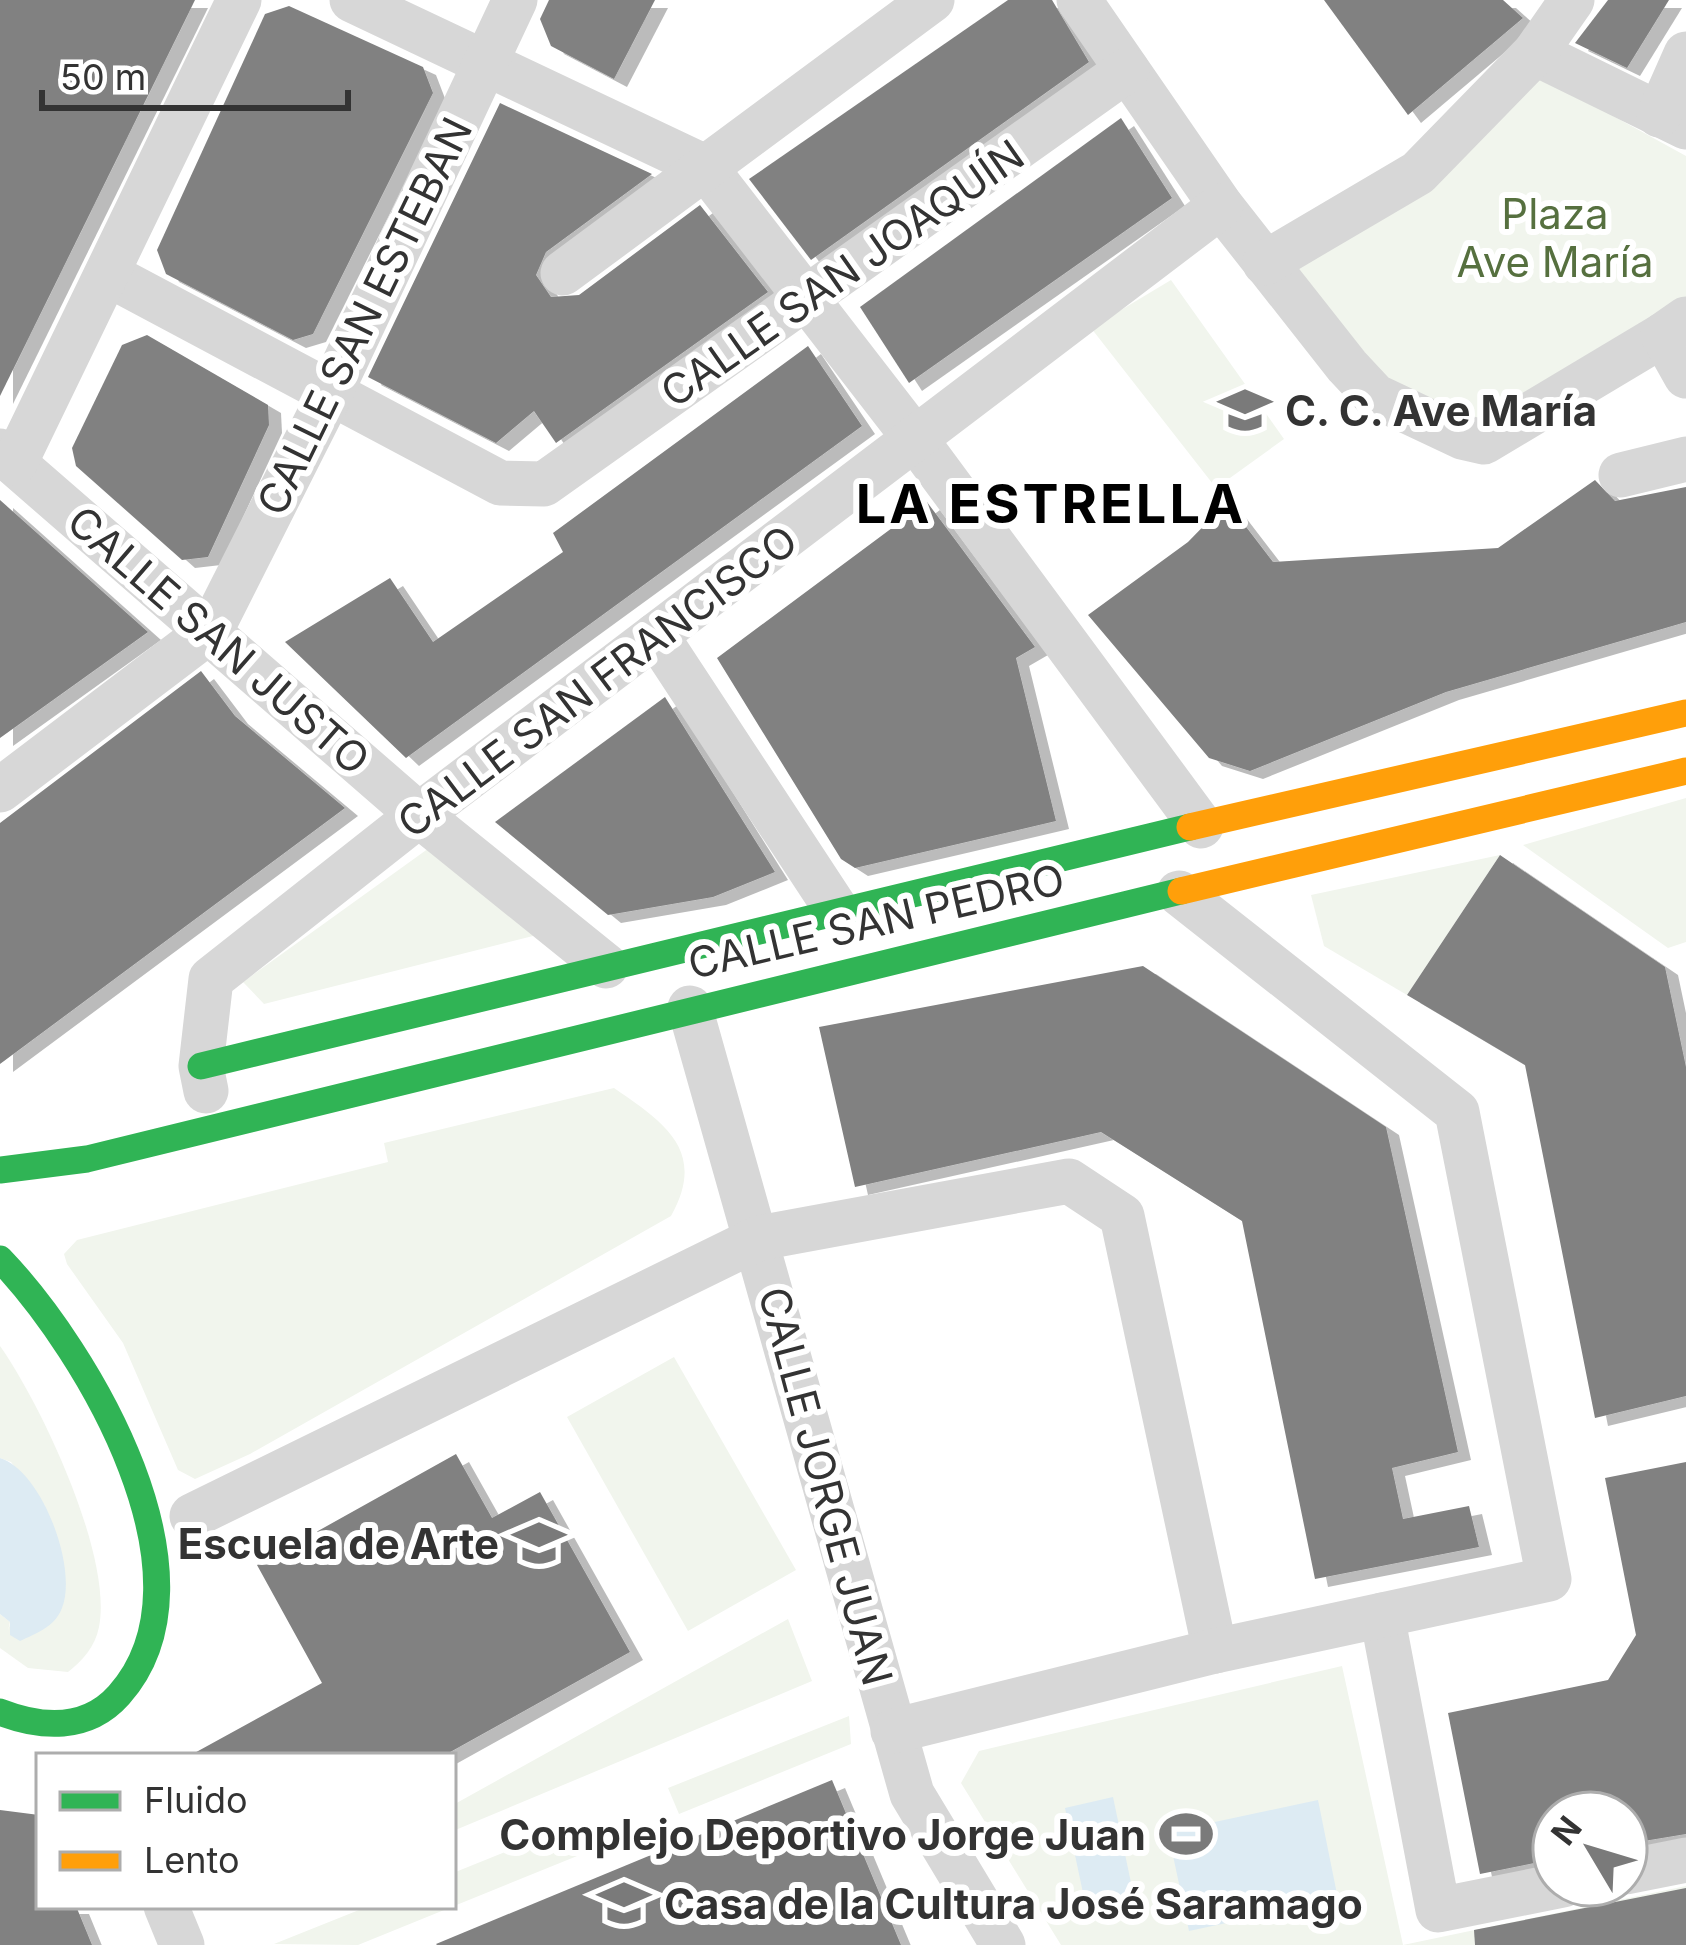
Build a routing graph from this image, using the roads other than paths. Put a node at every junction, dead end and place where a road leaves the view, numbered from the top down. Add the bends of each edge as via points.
1 (239, 0) edge
2 (352, 0) edge
3 (515, 0) edge
4 (932, 0) edge
5 (1079, 0) edge
6 (1551, 18) edge
7 (1686, 54) edge
8 (487, 60) junction
9 (1127, 70) junction
10 (1672, 121) edge
11 (705, 167) junction
12 (1221, 206) junction
13 (1265, 263) junction
14 (563, 273) dead end
15 (109, 275) junction
16 (807, 296) junction
17 (1675, 327) edge
18 (1686, 376) edge
19 (331, 392) junction
20 (916, 440) junction
21 (5, 457) edge
22 (1686, 459) edge
23 (1621, 475) dead end
24 (211, 630) junction
25 (656, 635) junction
26 (1686, 713) edge
27 (1686, 771) edge
28 (0, 790) edge
29 (419, 814) junction
30 (1201, 826) junction
31 (1179, 893) junction
32 (836, 908) junction
33 (606, 966) junction
34 (690, 1009) junction
35 (201, 1066) junction
36 (212, 1129) junction
37 (87, 1159) junction
38 (0, 1170) edge
39 (46, 1192) dead end
40 (759, 1238) junction
41 (6, 1256) edge
42 (140, 1505) junction
43 (192, 1516) junction
44 (154, 1572) junction
45 (1382, 1616) junction
46 (1215, 1651) junction
47 (0, 1712) edge
48 (893, 1731) junction
49 (98, 1738) edge
50 (1686, 1860) edge
51 (1650, 1867) edge
52 (1530, 1892) edge
53 (167, 1909) edge
54 (182, 1945) edge
55 (1003, 1945) edge

1 - 15 street
2 - 8 street
3 - 8 street, CALLE SAN ESTEBAN
4 - 11 street
5 - 9 street
6 - 10 street
6 - 13 street via 1418,173
7 - 10 street
8 - 11 street
8 - 19 street, CALLE SAN ESTEBAN
9 - 12 street
9 - 16 street, CALLE SAN JOAQUÍN
11 - 14 street
11 - 16 street
12 - 13 street
12 - 20 street, CALLE SAN FRANCISCO
13 - 17 street via 1375,396 1484,442
15 - 19 street
15 - 21 street
16 - 19 street, CALLE SAN JOAQUÍN via 544,484 500,483
16 - 20 street
17 - 18 street
19 - 24 street, CALLE SAN ESTEBAN
20 - 25 street, CALLE SAN FRANCISCO
20 - 30 street
21 - 24 street, CALLE SAN JUSTO
22 - 23 street
24 - 28 street
24 - 29 street, CALLE SAN JUSTO
25 - 29 street, CALLE SAN FRANCISCO
25 - 32 street
26 - 30 main road, CALLE SAN PEDRO
27 - 31 main road, CALLE SAN PEDRO
29 - 33 street, CALLE SAN JUSTO
29 - 35 street, CALLE SAN FRANCISCO via 211,979
30 - 32 main road, CALLE SAN PEDRO
31 - 34 main road, CALLE SAN PEDRO
31 - 45 street via 1457,1112 1550,1579
32 - 33 main road, CALLE SAN PEDRO
33 - 35 main road, CALLE SAN PEDRO
34 - 36 main road, CALLE SAN PEDRO
34 - 40 street, CALLE JORGE JUAN
35 - 36 street, CALLE SAN FRANCISCO
36 - 37 main road, CALLE SAN PEDRO
37 - 38 main road, CALLE SAN PEDRO
37 - 39 main road, CALLE SAN PEDRO
40 - 43 street
40 - 46 street via 1070,1181 1122,1216
40 - 48 street, CALLE JORGE JUAN
41 - 42 main road via 43,1303 116,1430
42 - 43 street
42 - 44 main road
43 - 44 street
44 - 49 main road via 158,1616
45 - 46 street
45 - 52 street via 1438,1910
46 - 48 street
47 - 49 main road
48 - 55 street, CALLE JORGE JUAN via 912,1793
50 - 51 street
53 - 54 street

